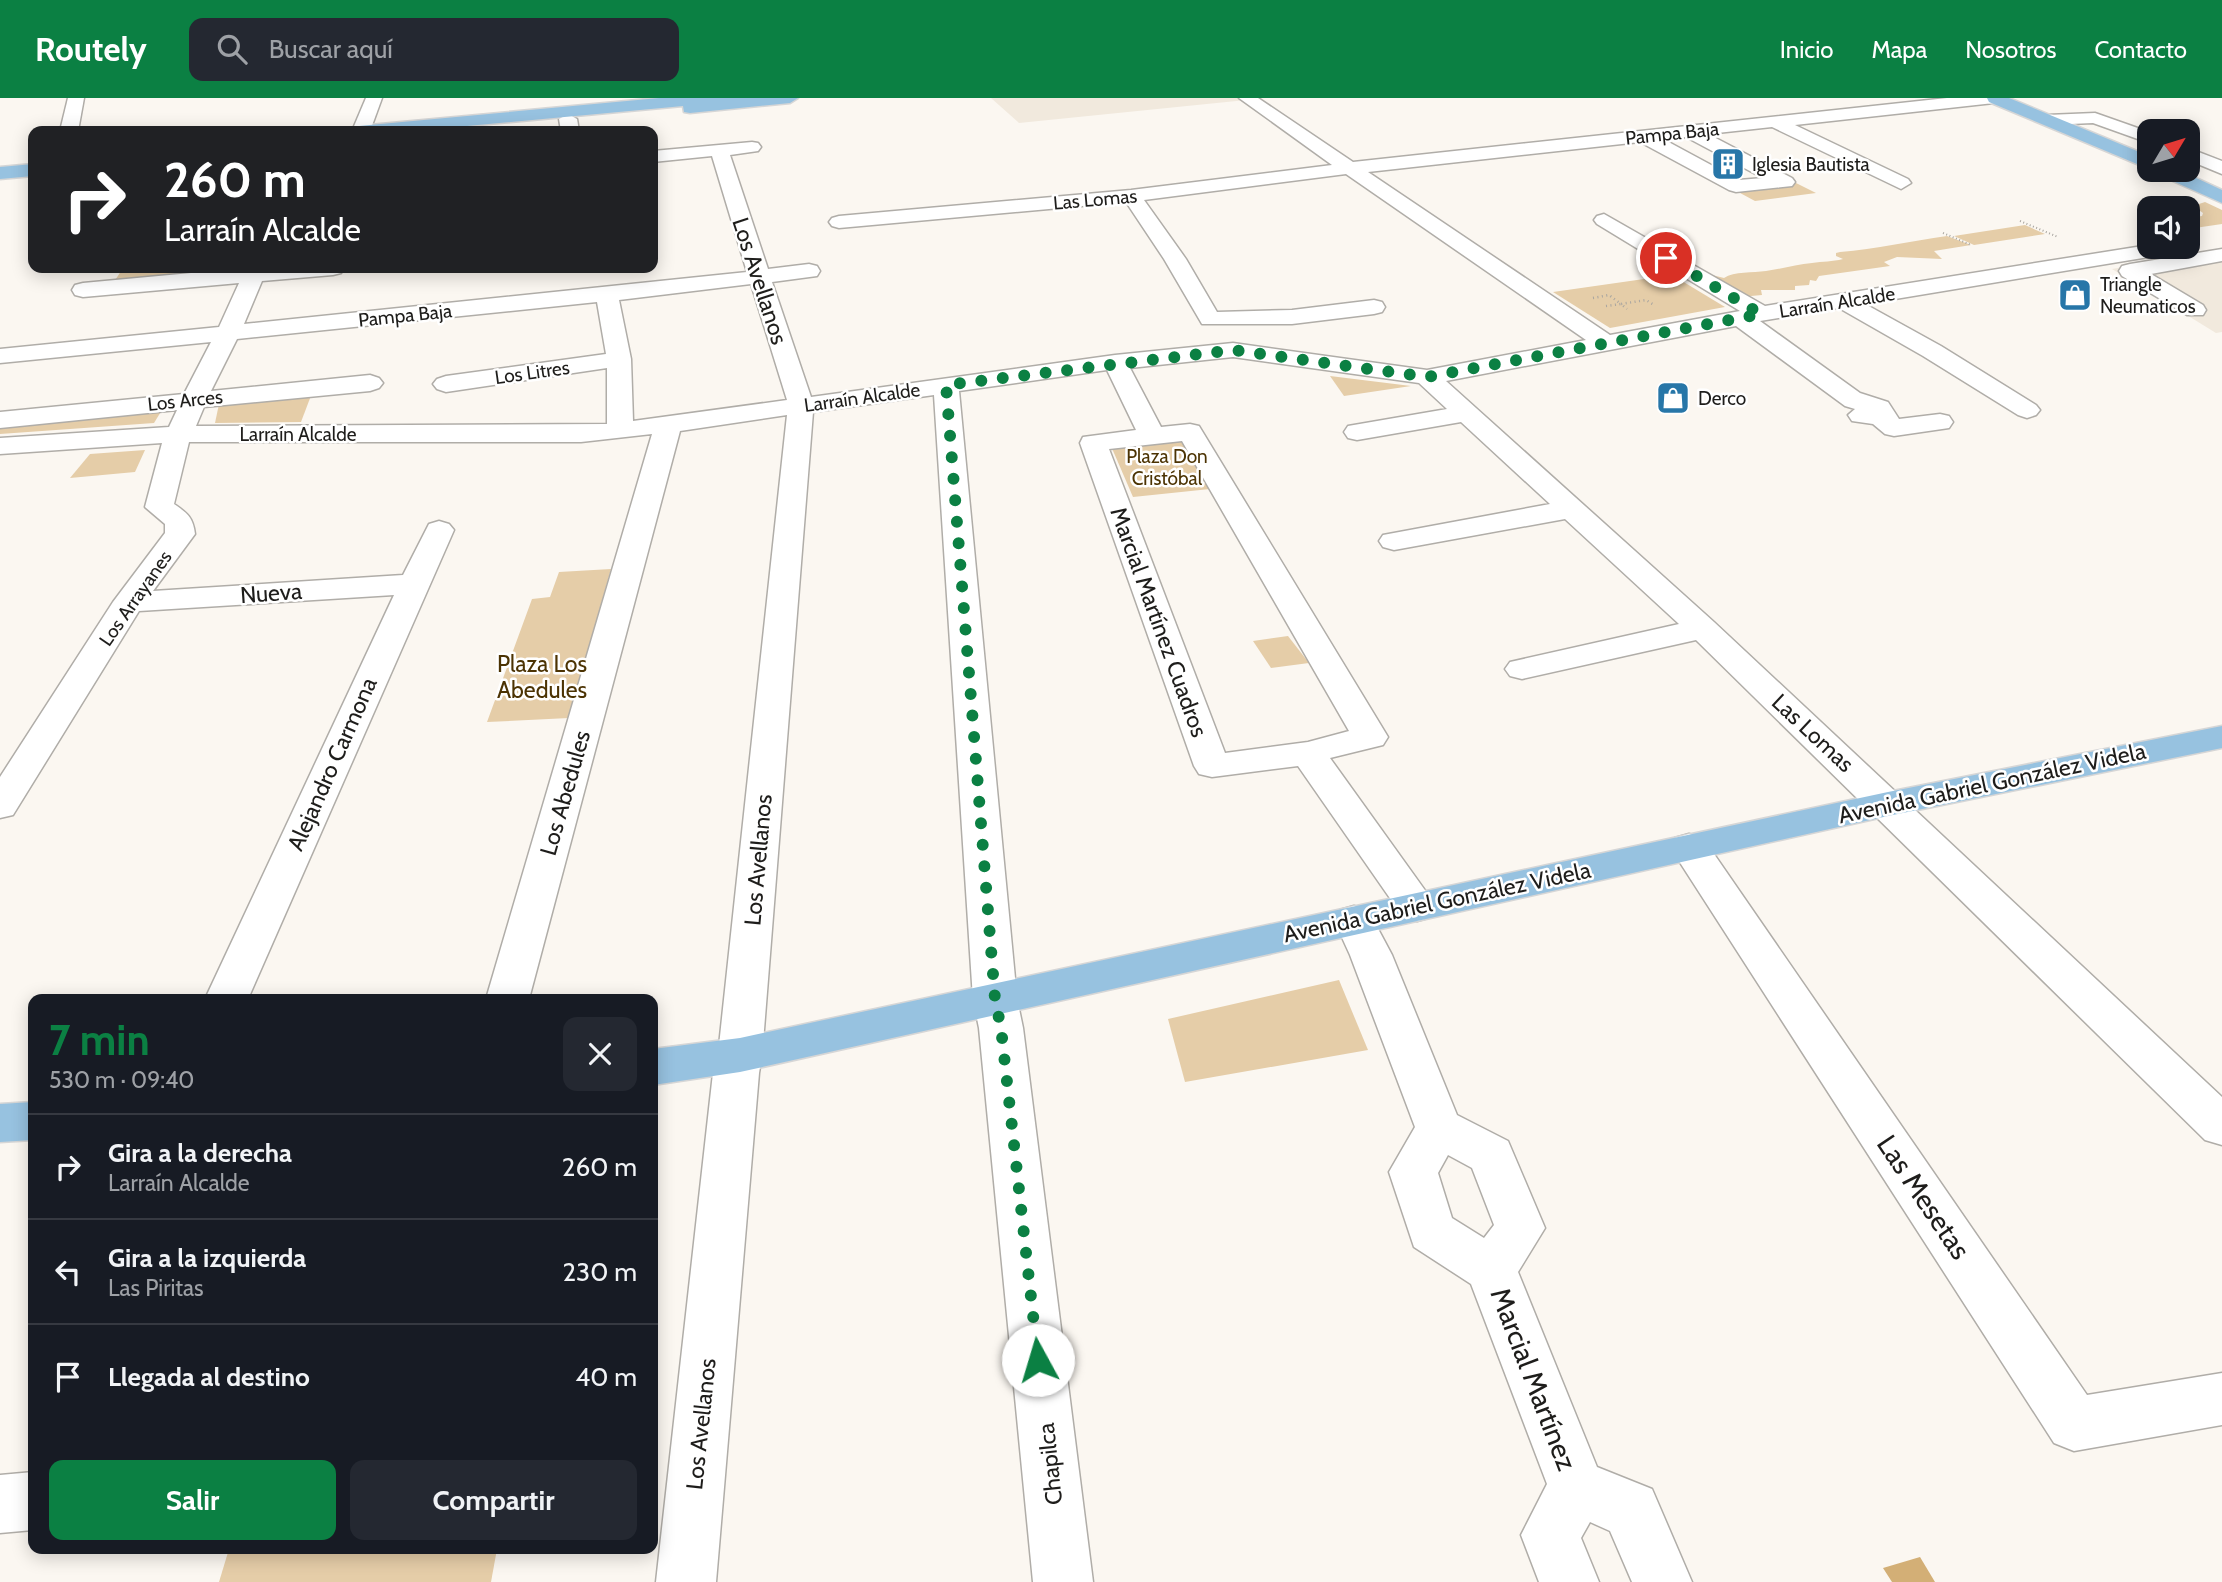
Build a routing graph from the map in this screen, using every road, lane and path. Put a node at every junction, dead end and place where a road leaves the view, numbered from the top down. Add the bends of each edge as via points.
1 (76, 98) edge
2 (374, 98) edge
3 (707, 98) edge
4 (790, 98) edge
5 (1247, 98) edge
6 (1994, 98) edge
7 (2047, 120) junction
8 (1775, 122) junction
9 (569, 125) edge
10 (70, 126) edge
11 (362, 126) edge
12 (413, 126) edge
13 (548, 126) edge
14 (1688, 131) junction
15 (2137, 134) edge
16 (1643, 136) junction
17 (658, 156) edge
18 (2137, 158) edge
19 (2200, 159) edge
20 (28, 162) edge
21 (0, 165) edge
22 (1350, 168) junction
23 (2222, 168) edge
24 (28, 170) edge
25 (0, 173) edge
26 (2222, 177) edge
27 (2200, 179) edge
28 (2193, 182) edge
29 (1901, 183) dead end
30 (1130, 196) junction
31 (2222, 197) edge
32 (1604, 220) dead end
33 (839, 222) dead end
34 (1943, 233) dead end
35 (2222, 239) edge
36 (2200, 242) edge
37 (1971, 245) dead end
38 (2137, 253) edge
39 (2222, 255) edge
40 (2106, 258) junction
41 (809, 271) dead end
42 (2130, 271) junction
43 (236, 273) edge
44 (253, 273) edge
45 (758, 276) junction
46 (596, 289) junction
47 (83, 290) dead end
48 (1843, 301) junction
49 (1594, 302) dead end
50 (1374, 307) dead end
51 (1662, 310) dead end
52 (2195, 310) dead end
53 (1751, 316) junction
54 (228, 334) junction
55 (1606, 343) junction
56 (0, 356) edge
57 (619, 359) junction
58 (1115, 362) junction
59 (1427, 377) junction
60 (370, 383) dead end
61 (446, 384) dead end
62 (946, 385) junction
63 (194, 399) junction
64 (801, 405) junction
65 (2027, 410) dead end
66 (1467, 413) junction
67 (0, 420) edge
68 (1940, 422) dead end
69 (668, 425) junction
70 (620, 431) junction
71 (1357, 432) dead end
72 (181, 434) junction
73 (1152, 436) junction
74 (0, 446) edge
75 (1572, 509) junction
76 (439, 530) dead end
77 (1394, 541) dead end
78 (413, 584) junction
79 (129, 602) junction
80 (1703, 629) junction
81 (1522, 669) dead end
82 (2222, 737) edge
83 (1308, 753) junction
84 (1888, 804) junction
85 (0, 806) edge
86 (1689, 847) junction
87 (1418, 907) junction
88 (1354, 920) junction
89 (228, 994) edge
90 (509, 994) edge
91 (995, 999) junction
92 (740, 1055) junction
93 (658, 1067) edge
94 (28, 1121) edge
95 (0, 1123) edge
96 (2222, 1126) edge
97 (1439, 1128) junction
98 (1491, 1269) junction
99 (2222, 1399) edge
100 (1577, 1488) junction
101 (28, 1501) edge
102 (0, 1504) edge
103 (686, 1582) edge
104 (1063, 1582) edge
105 (1569, 1582) edge
106 (1662, 1582) edge

1 - 10 street
2 - 11 street
3 - 12 main road
4 - 9 main road
5 - 22 street
6 - 7 main road
6 - 8 street, Pampa Baja
7 - 15 street via 2095,118
7 - 18 main road
8 - 14 street, Pampa Baja
8 - 29 street
9 - 13 main road
14 - 16 street, Pampa Baja
14 - 16 street via 1785,182 1771,191 1737,186
16 - 22 street, Pampa Baja
17 - 45 street, Los Avellanos via 735,149
19 - 23 street
20 - 21 main road
22 - 30 street, Las Lomas
22 - 55 street
24 - 25 main road
26 - 27 street
28 - 31 main road
30 - 33 street, Las Lomas
30 - 50 street via 1210,318 1292,317
32 - 53 street
34 - 37 path
35 - 36 street
38 - 40 street, Larraín Alcalde
39 - 42 street
40 - 42 street
40 - 48 street, Larraín Alcalde
41 - 45 street, Pampa Baja
42 - 52 street
43 - 47 street
44 - 54 street, Los Arrayanes
45 - 46 street, Pampa Baja
45 - 64 street, Los Avellanos
46 - 54 street, Pampa Baja
46 - 57 street
48 - 53 street, Larraín Alcalde
48 - 65 street
49 - 51 path via 1589,299 1609,295 1620,304 1646,300
53 - 55 street, Larraín Alcalde
53 - 68 street via 1854,401 1850,407 1857,413 1880,417 1894,428
54 - 56 street, Pampa Baja
54 - 63 street, Los Arrayanes
55 - 59 street, Larraín Alcalde
57 - 61 street, Los Litres
57 - 70 street
58 - 59 street, Larraín Alcalde via 1233,350
58 - 62 street, Larraín Alcalde
58 - 73 street
59 - 66 street, Las Lomas
60 - 63 street, Los Arces
62 - 64 street, Larraín Alcalde
62 - 91 street, Chapilca
63 - 67 street, Los Arces
63 - 72 street, Los Arrayanes
64 - 69 street, Larraín Alcalde
64 - 92 street, Los Avellanos
66 - 71 street
66 - 75 street, Las Lomas
69 - 70 street, Larraín Alcalde
69 - 90 street, Los Abedules
70 - 72 street, Larraín Alcalde
72 - 74 street, Larraín Alcalde
72 - 79 street, Los Arrayanes via 159,507 179,521 180,534
73 - 83 street, Marcial Martínez Cuadros via 1190,432 1370,737
73 - 83 street, Marcial Martínez Cuadros via 1093,443 1212,766
75 - 77 street
75 - 80 street, Las Lomas
76 - 78 street, Alejandro Carmona
78 - 79 street, Nueva
78 - 89 street, Alejandro Carmona
79 - 85 street, Los Arrayanes
80 - 81 street
80 - 84 street, Las Lomas
82 - 84 main road, Avenida Gabriel González Videla
83 - 87 street
84 - 86 main road, Avenida Gabriel González Videla
84 - 96 street, Las Lomas
86 - 87 main road, Avenida Gabriel González Videla
86 - 99 street, Las Mesetas via 2074,1424
87 - 88 main road, Avenida Gabriel González Videla
88 - 91 main road, Avenida Gabriel González Videla
88 - 97 street
91 - 92 main road, Avenida Gabriel González Videla
91 - 104 street, Chapilca
92 - 93 main road, Avenida Gabriel González Videla
92 - 103 street, Los Avellanos
94 - 95 main road
97 - 98 street, Marcial Martínez via 1413,1172 1432,1232
97 - 98 street, Marcial Martínez via 1491,1155 1520,1228
98 - 100 street, Marcial Martínez
100 - 105 street, Marcial Martínez via 1550,1535
100 - 106 street, Marcial Martínez via 1631,1510
101 - 102 street

